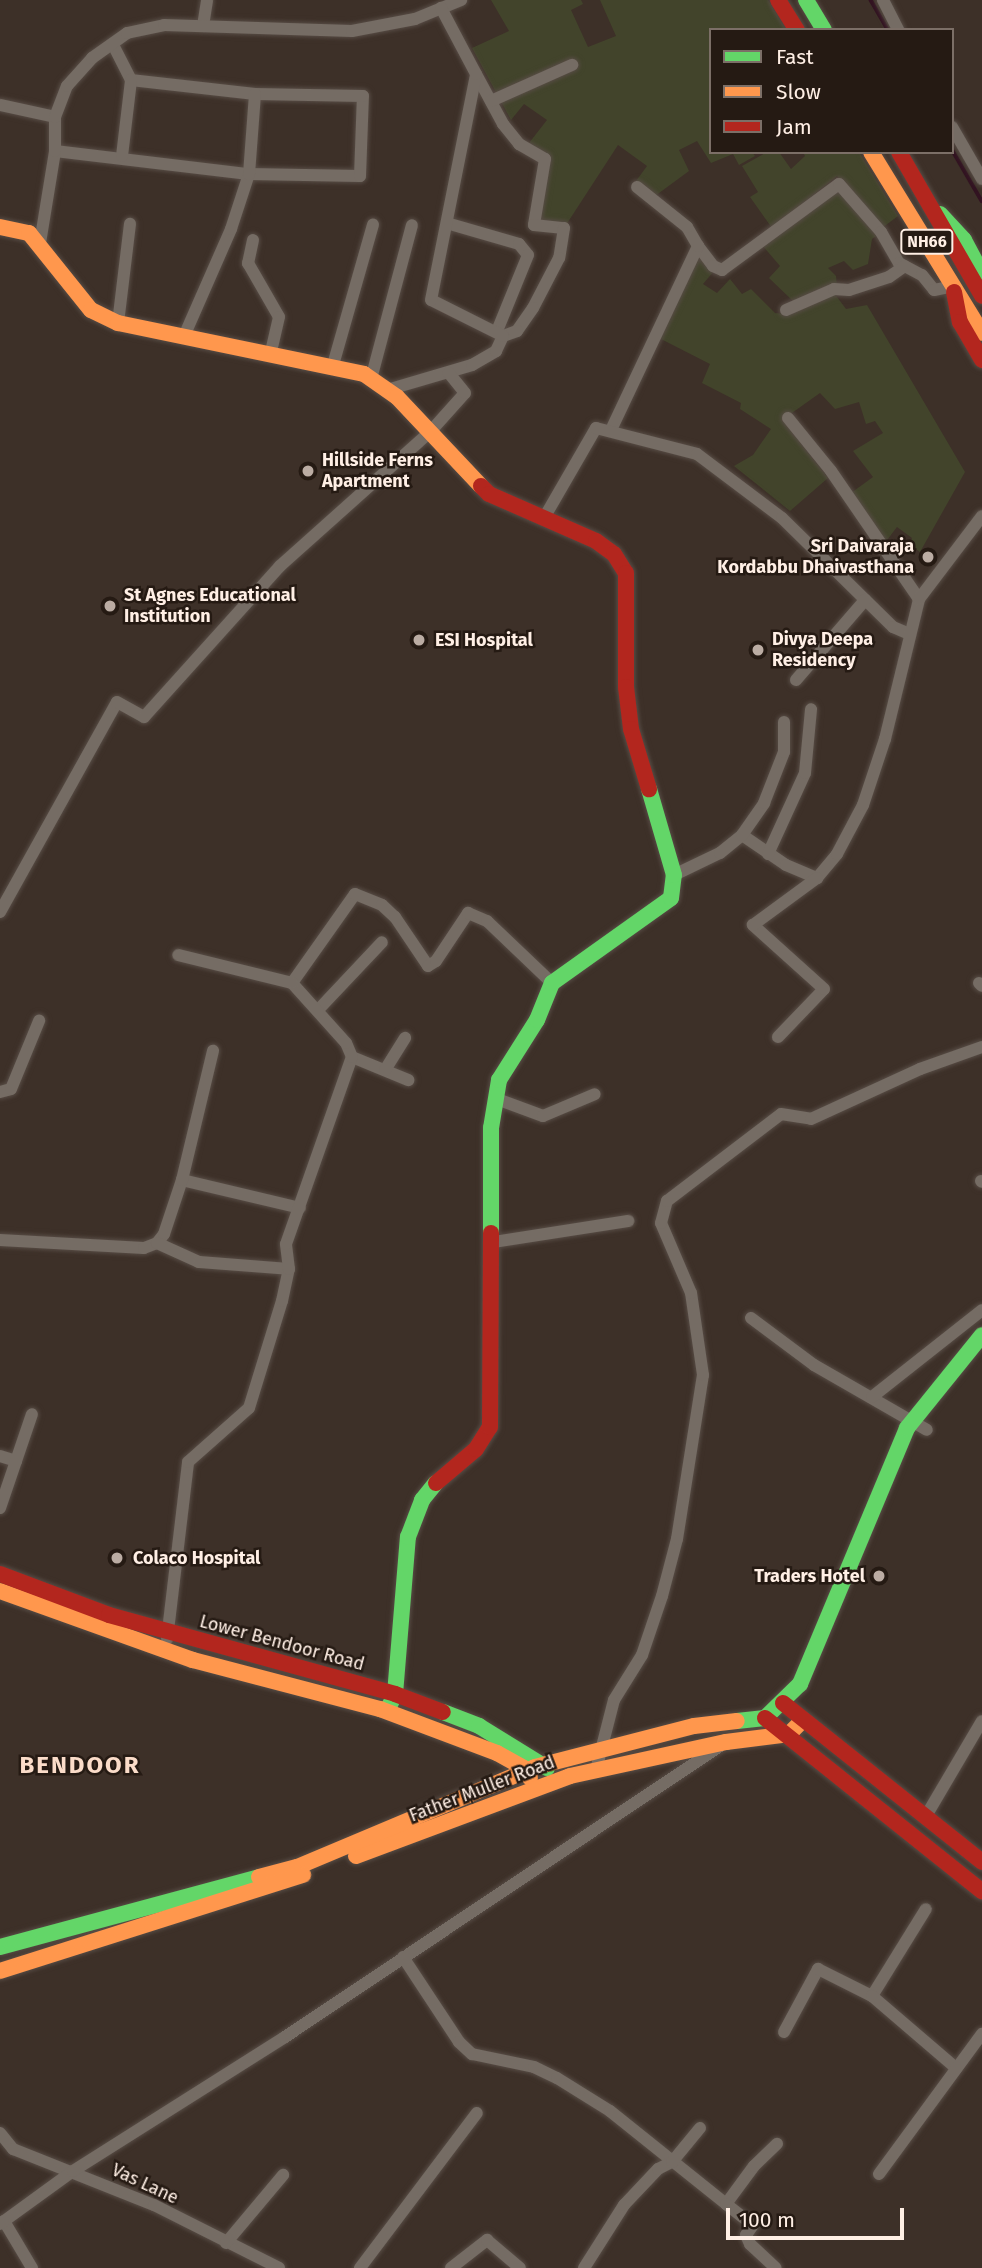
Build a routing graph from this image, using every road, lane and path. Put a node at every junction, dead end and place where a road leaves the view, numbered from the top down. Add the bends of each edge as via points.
1 (207, 0) edge
2 (461, 0) edge
3 (778, 0) edge
4 (806, 0) edge
5 (883, 0) edge
6 (441, 8) junction
7 (203, 26) junction
8 (795, 28) edge
9 (823, 28) edge
10 (897, 28) edge
11 (114, 46) junction
12 (572, 65) dead end
13 (476, 74) junction
14 (131, 80) junction
15 (255, 94) junction
16 (491, 101) junction
17 (0, 106) edge
18 (55, 117) junction
19 (954, 130) edge
20 (55, 151) junction
21 (872, 154) edge
22 (899, 154) edge
23 (122, 156) junction
24 (249, 174) junction
25 (982, 179) edge
26 (638, 187) dead end
27 (935, 210) junction
28 (450, 223) junction
29 (130, 224) dead end
30 (373, 225) dead end
31 (412, 225) dead end
32 (0, 227) edge
33 (253, 240) dead end
34 (40, 243) junction
35 (698, 246) junction
36 (905, 266) junction
37 (982, 274) edge
38 (954, 286) junction
39 (982, 296) edge
40 (786, 310) dead end
41 (118, 324) junction
42 (500, 333) junction
43 (982, 333) edge
44 (185, 334) junction
45 (271, 353) junction
46 (982, 360) edge
47 (333, 365) junction
48 (449, 373) junction
49 (371, 379) junction
50 (387, 390) junction
51 (788, 418) dead end
52 (611, 430) junction
53 (430, 432) junction
54 (982, 516) edge
55 (544, 518) junction
56 (919, 599) junction
57 (865, 600) junction
58 (907, 633) junction
59 (796, 680) dead end
60 (811, 709) dead end
61 (784, 722) dead end
62 (742, 835) junction
63 (768, 854) junction
64 (674, 875) junction
65 (817, 878) junction
66 (0, 912) edge
67 (382, 942) dead end
68 (178, 954) dead end
69 (292, 983) junction
70 (552, 983) junction
71 (318, 1010) junction
72 (39, 1021) dead end
73 (778, 1037) dead end
74 (405, 1038) dead end
75 (982, 1047) edge
76 (213, 1051) dead end
77 (352, 1057) junction
78 (385, 1070) junction
79 (408, 1080) dead end
80 (0, 1092) edge
81 (596, 1094) dead end
82 (497, 1099) junction
83 (182, 1180) junction
84 (300, 1208) junction
85 (628, 1221) dead end
86 (0, 1240) edge
87 (494, 1242) junction
88 (157, 1244) junction
89 (289, 1269) junction
90 (982, 1310) edge
91 (751, 1318) dead end
92 (982, 1335) edge
93 (872, 1398) junction
94 (32, 1414) dead end
95 (912, 1420) junction
96 (927, 1430) dead end
97 (0, 1456) edge
98 (16, 1461) junction
99 (0, 1508) edge
100 (0, 1574) edge
101 (0, 1591) edge
102 (169, 1632) junction
103 (165, 1650) junction
104 (395, 1694) junction
105 (783, 1703) junction
106 (387, 1711) junction
107 (765, 1717) junction
108 (803, 1720) junction
109 (982, 1721) edge
110 (789, 1734) junction
111 (726, 1742) junction
112 (601, 1750) junction
113 (547, 1764) junction
114 (528, 1770) junction
115 (596, 1770) junction
116 (550, 1782) junction
117 (533, 1788) junction
118 (926, 1816) junction
119 (982, 1862) edge
120 (982, 1891) edge
121 (926, 1909) dead end
122 (0, 1947) edge
123 (403, 1957) junction
124 (0, 1971) edge
125 (872, 1996) junction
126 (784, 2032) dead end
127 (982, 2034) edge
128 (956, 2068) junction
129 (477, 2113) dead end
130 (700, 2129) dead end
131 (0, 2133) edge
132 (777, 2144) dead end
133 (672, 2162) junction
134 (73, 2171) junction
135 (879, 2174) dead end
136 (283, 2175) dead end
137 (726, 2204) junction
138 (2, 2223) edge
139 (226, 2244) junction
140 (32, 2268) edge
141 (279, 2268) edge
142 (360, 2268) edge
143 (452, 2268) edge
144 (520, 2268) edge
145 (584, 2268) edge
146 (776, 2268) edge

1 - 7 street
2 - 6 street
3 - 8 main road
4 - 9 main road
5 - 10 street
6 - 7 street via 415,19 352,31
6 - 13 street
7 - 11 street via 164,25 127,33
11 - 14 street
11 - 18 street via 92,58 67,86
12 - 16 street
13 - 16 street
13 - 28 street
14 - 15 street
14 - 23 street
15 - 24 street
15 - 24 street via 363,96 360,176
16 - 42 street via 519,144 545,159 534,225 564,228 559,258 533,308 517,331
17 - 18 street
18 - 20 street
19 - 25 street
20 - 23 street
20 - 34 street
21 - 38 main road, NH66
22 - 27 main road, NH66
23 - 24 street
24 - 44 street via 231,229
26 - 35 street via 687,227
27 - 37 main road via 958,232
27 - 39 main road, NH66
28 - 42 street via 431,300
28 - 42 street via 519,244 528,255
29 - 41 street
30 - 47 street
31 - 49 street
32 - 34 main road via 29,233
33 - 45 street via 248,263 279,317
34 - 41 main road via 91,310
35 - 36 street via 713,266 722,270 839,184
35 - 52 street
36 - 38 street via 922,275 934,290
36 - 40 street via 889,277 849,290 834,289
38 - 43 main road, NH66
38 - 46 main road via 960,322
41 - 44 main road
42 - 48 street via 496,351
44 - 45 main road
45 - 47 main road
47 - 49 main road
48 - 50 street
48 - 53 street via 465,393
49 - 50 main road
50 - 53 main road
51 - 56 street via 831,471
52 - 55 street via 596,428 586,439
52 - 57 street via 696,454 782,518
53 - 55 main road via 489,494
53 - 66 street via 280,566 144,717 117,702
54 - 56 street
55 - 64 main road via 596,541 614,554 626,573 626,687 631,729
56 - 58 street
57 - 58 street via 893,627
57 - 59 street
58 - 65 street via 885,739 863,805 837,854
60 - 63 street via 805,773
61 - 62 street via 784,752 764,803
62 - 63 street
62 - 64 street via 720,853
63 - 65 street
64 - 70 main road via 671,898
65 - 73 street via 753,925 824,989
67 - 71 street
68 - 69 street
69 - 70 street via 355,894 388,911 428,966 468,913 487,921
69 - 71 street
70 - 82 main road via 537,1020 499,1080
71 - 77 street
72 - 80 street via 11,1088
74 - 78 street
75 - 112 street via 920,1069 811,1119 781,1114 667,1201 661,1223 691,1293 703,1375 677,1539 662,1596 642,1655 614,1700
76 - 83 street
77 - 78 street
77 - 84 street
78 - 79 street
81 - 82 street via 543,1116
82 - 87 main road via 491,1128
83 - 84 street
83 - 88 street
84 - 89 street via 286,1244
85 - 87 street
86 - 88 street via 144,1248
87 - 104 main road via 490,1427 476,1449 442,1475 422,1500 408,1537
88 - 89 street via 199,1262
89 - 102 street via 270,1349 261,1361 249,1408 188,1462
90 - 93 street
91 - 93 street via 814,1365
92 - 95 main road
93 - 95 street
94 - 98 street
95 - 96 street
95 - 105 main road via 850,1556 800,1684
97 - 98 street
98 - 99 street
100 - 102 main road, Lower Bendoor Road
101 - 103 main road
102 - 103 street
102 - 104 main road, Lower Bendoor Road
103 - 106 main road
104 - 106 main road
104 - 113 main road, Lower Bendoor Road via 479,1726
105 - 107 main road
105 - 108 main road
106 - 114 main road
107 - 110 main road
107 - 112 main road via 694,1726
108 - 110 main road
108 - 118 main road
109 - 118 street
110 - 111 main road, Father Muller Road
110 - 120 main road
111 - 115 main road, Father Muller Road
111 - 123 street
112 - 113 main road
112 - 115 street
113 - 114 main road
113 - 116 main road
114 - 117 main road
114 - 122 main road via 297,1867
115 - 116 main road, Father Muller Road
116 - 117 main road, Father Muller Road
117 - 124 main road, Father Muller Road via 284,1882
118 - 119 main road
121 - 125 street
123 - 133 street via 459,2042 472,2054 534,2067 557,2078 610,2111
123 - 134 street via 189,2100
125 - 126 street via 818,1969
125 - 128 street
127 - 128 street
128 - 135 street
129 - 142 street
130 - 133 street
131 - 134 street, Vas Lane via 13,2149
132 - 137 street
133 - 137 street
133 - 145 street via 658,2169 624,2205
134 - 138 street
134 - 139 street, Vas Lane
136 - 139 street
137 - 146 street via 753,2225 746,2235 750,2245
138 - 140 street
139 - 141 street, Vas Lane
143 - 144 street via 487,2240

